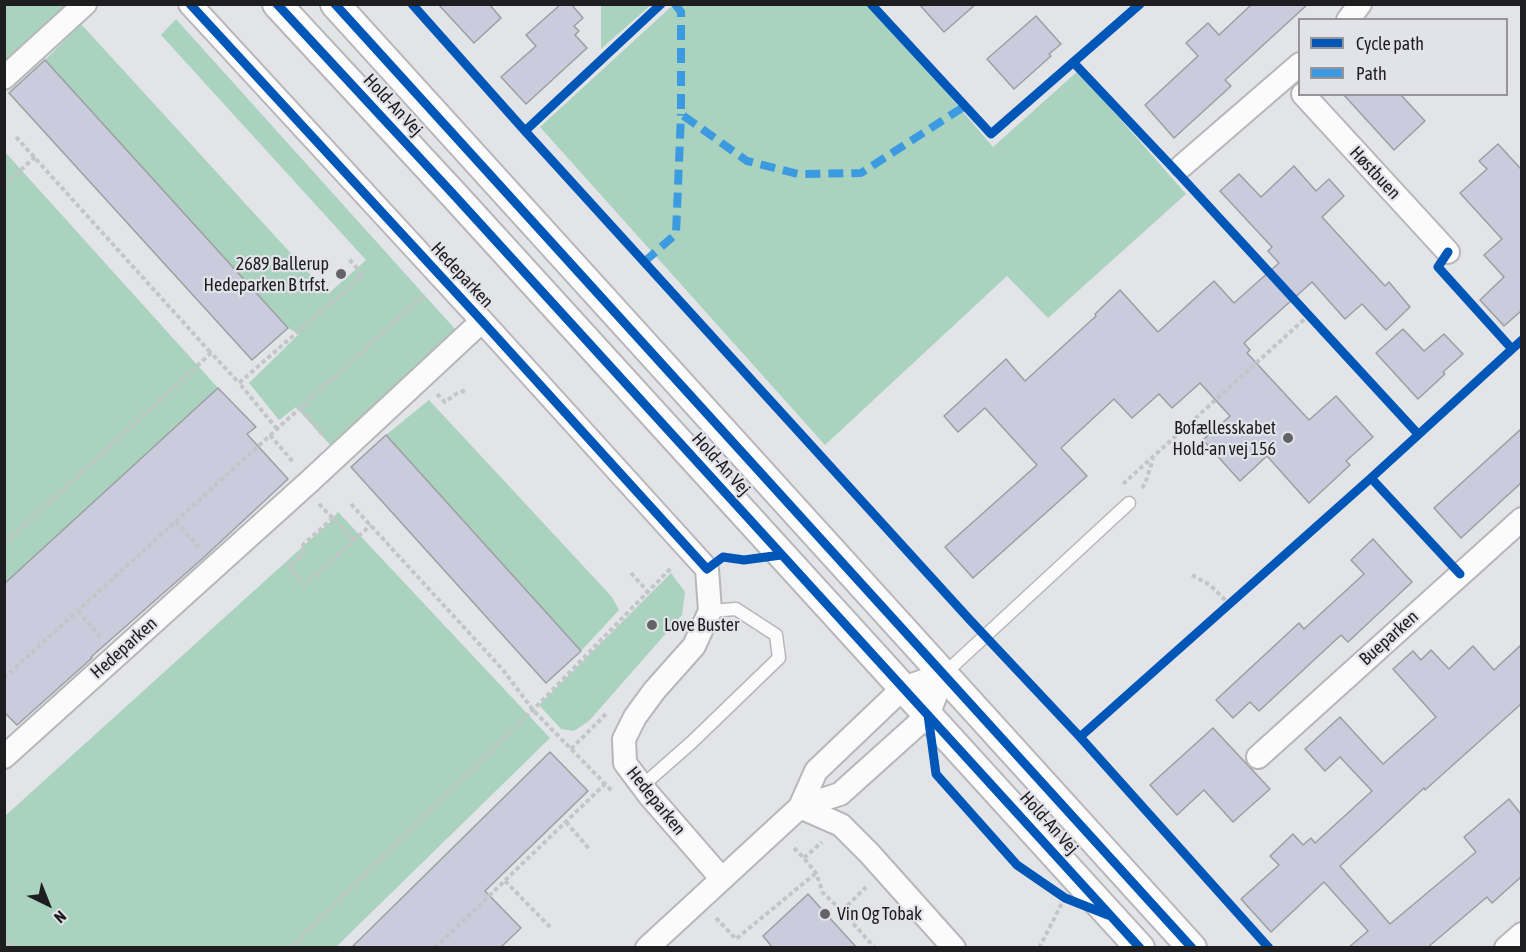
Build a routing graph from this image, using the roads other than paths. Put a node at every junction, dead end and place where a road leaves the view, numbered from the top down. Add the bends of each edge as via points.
1 (85, 4) edge
2 (190, 4) edge
3 (277, 4) edge
4 (335, 4) edge
5 (1360, 4) edge
6 (1350, 18) edge
7 (1295, 77) edge
8 (4, 78) edge
9 (1305, 96) edge
10 (1182, 166) dead end
11 (1448, 252) dead end
12 (482, 321) junction
13 (1129, 503) road end
14 (1521, 519) edge
15 (710, 611) junction
16 (944, 674) junction
17 (903, 688) junction
18 (928, 716) junction
19 (4, 757) edge
20 (1258, 757) dead end
21 (642, 786) junction
22 (800, 807) junction
23 (722, 879) junction
24 (1521, 934) edge
25 (647, 948) edge
26 (954, 948) edge
27 (1140, 948) edge
28 (1192, 948) edge
29 (1506, 948) edge

1 - 8 street
2 - 12 street, Hedeparken
3 - 17 street, Hold-An Vej
4 - 16 street, Hold-An Vej
5 - 6 street
7 - 10 street
9 - 11 street, Høstbuen
12 - 15 street, Hedeparken via 707,569
12 - 19 street, Hedeparken
13 - 16 lane
14 - 20 street, Bueparken
15 - 21 street, Hedeparken via 694,646 654,691 624,739 625,764
15 - 21 lane via 736,609 776,635 779,658
16 - 17 street
16 - 18 street
16 - 28 street, Hold-An Vej
17 - 18 street, Hold-An Vej
17 - 22 street via 816,771
18 - 22 street via 840,794
18 - 27 street, Hold-An Vej
21 - 23 street, Hedeparken
22 - 23 street
22 - 26 street via 841,825
23 - 25 street
24 - 29 street

